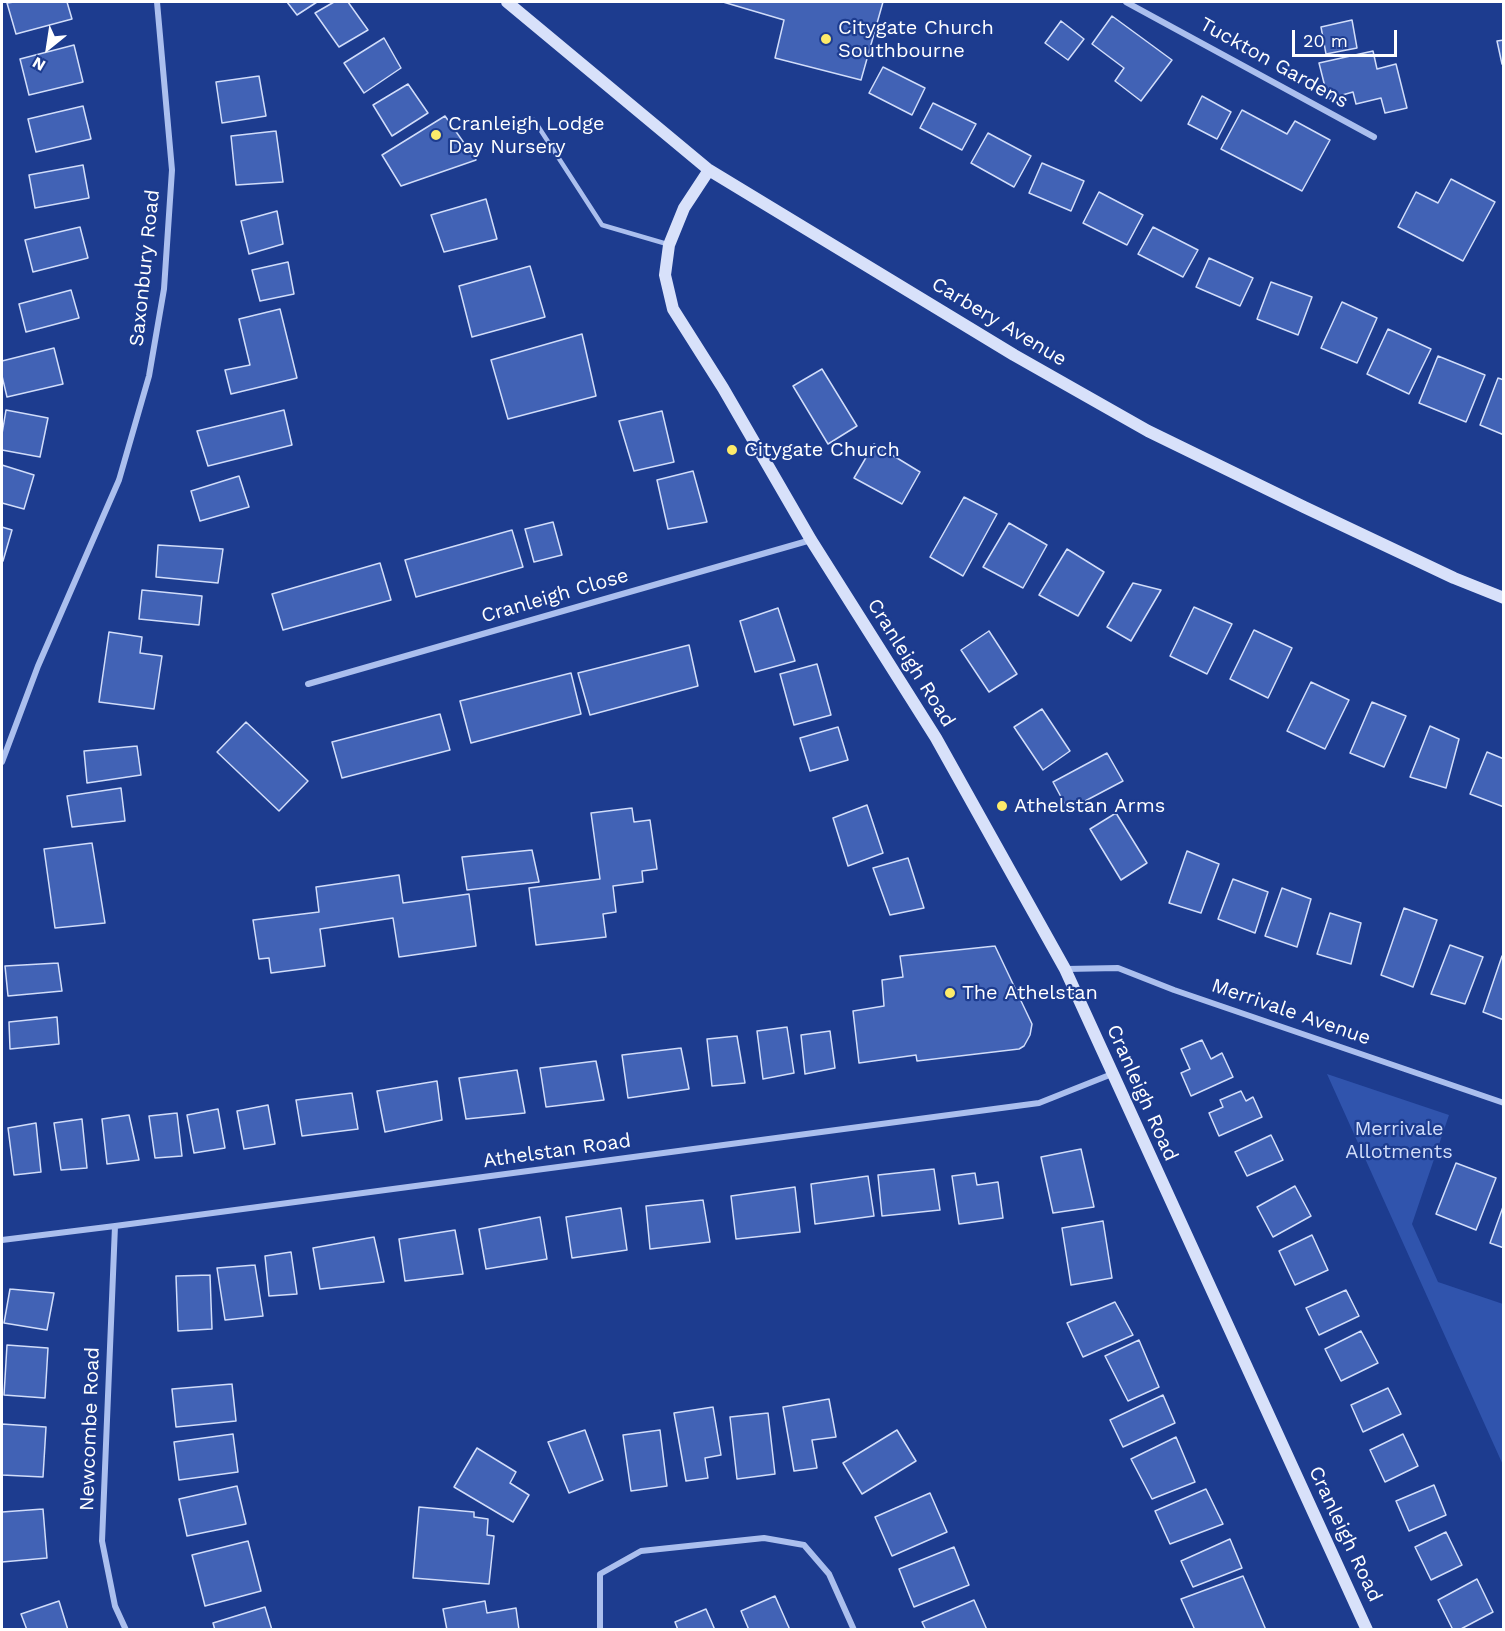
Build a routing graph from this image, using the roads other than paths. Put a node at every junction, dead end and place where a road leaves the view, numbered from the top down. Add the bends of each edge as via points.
1 (157, 2) edge
2 (507, 2) edge
3 (1126, 2) edge
4 (521, 6) edge
5 (534, 120) dead end
6 (1374, 137) dead end
7 (709, 170) junction
8 (669, 245) junction
9 (812, 540) junction
10 (1503, 598) edge
11 (308, 684) dead end
12 (2, 762) edge
13 (1065, 969) junction
14 (1112, 1074) junction
15 (1503, 1103) edge
16 (115, 1226) junction
17 (2, 1240) edge
18 (126, 1629) edge
19 (600, 1629) edge
20 (854, 1629) edge
21 (1367, 1629) edge

1 - 12 street, Saxonbury Road via 172,170 164,289 149,376 119,480 38,666
2 - 4 street, Carbery Avenue
3 - 6 street, Tuckton Gardens
4 - 7 street, Carbery Avenue
5 - 8 lane via 602,225
7 - 8 street, Cranleigh Road via 684,208
7 - 10 street, Carbery Avenue via 1014,355 1148,430 1314,512
8 - 9 street, Cranleigh Road via 665,275 673,309
9 - 11 street, Cranleigh Close
9 - 13 street, Cranleigh Road via 936,738
13 - 14 street, Cranleigh Road
13 - 15 street, Merrivale Avenue via 1118,968
14 - 16 street, Athelstan Road via 1039,1103
14 - 21 street, Cranleigh Road
16 - 17 street, Athelstan Road
16 - 18 street, Newcombe Road via 102,1542 115,1606
19 - 20 street via 600,1574 641,1551 764,1538 804,1545 829,1574

